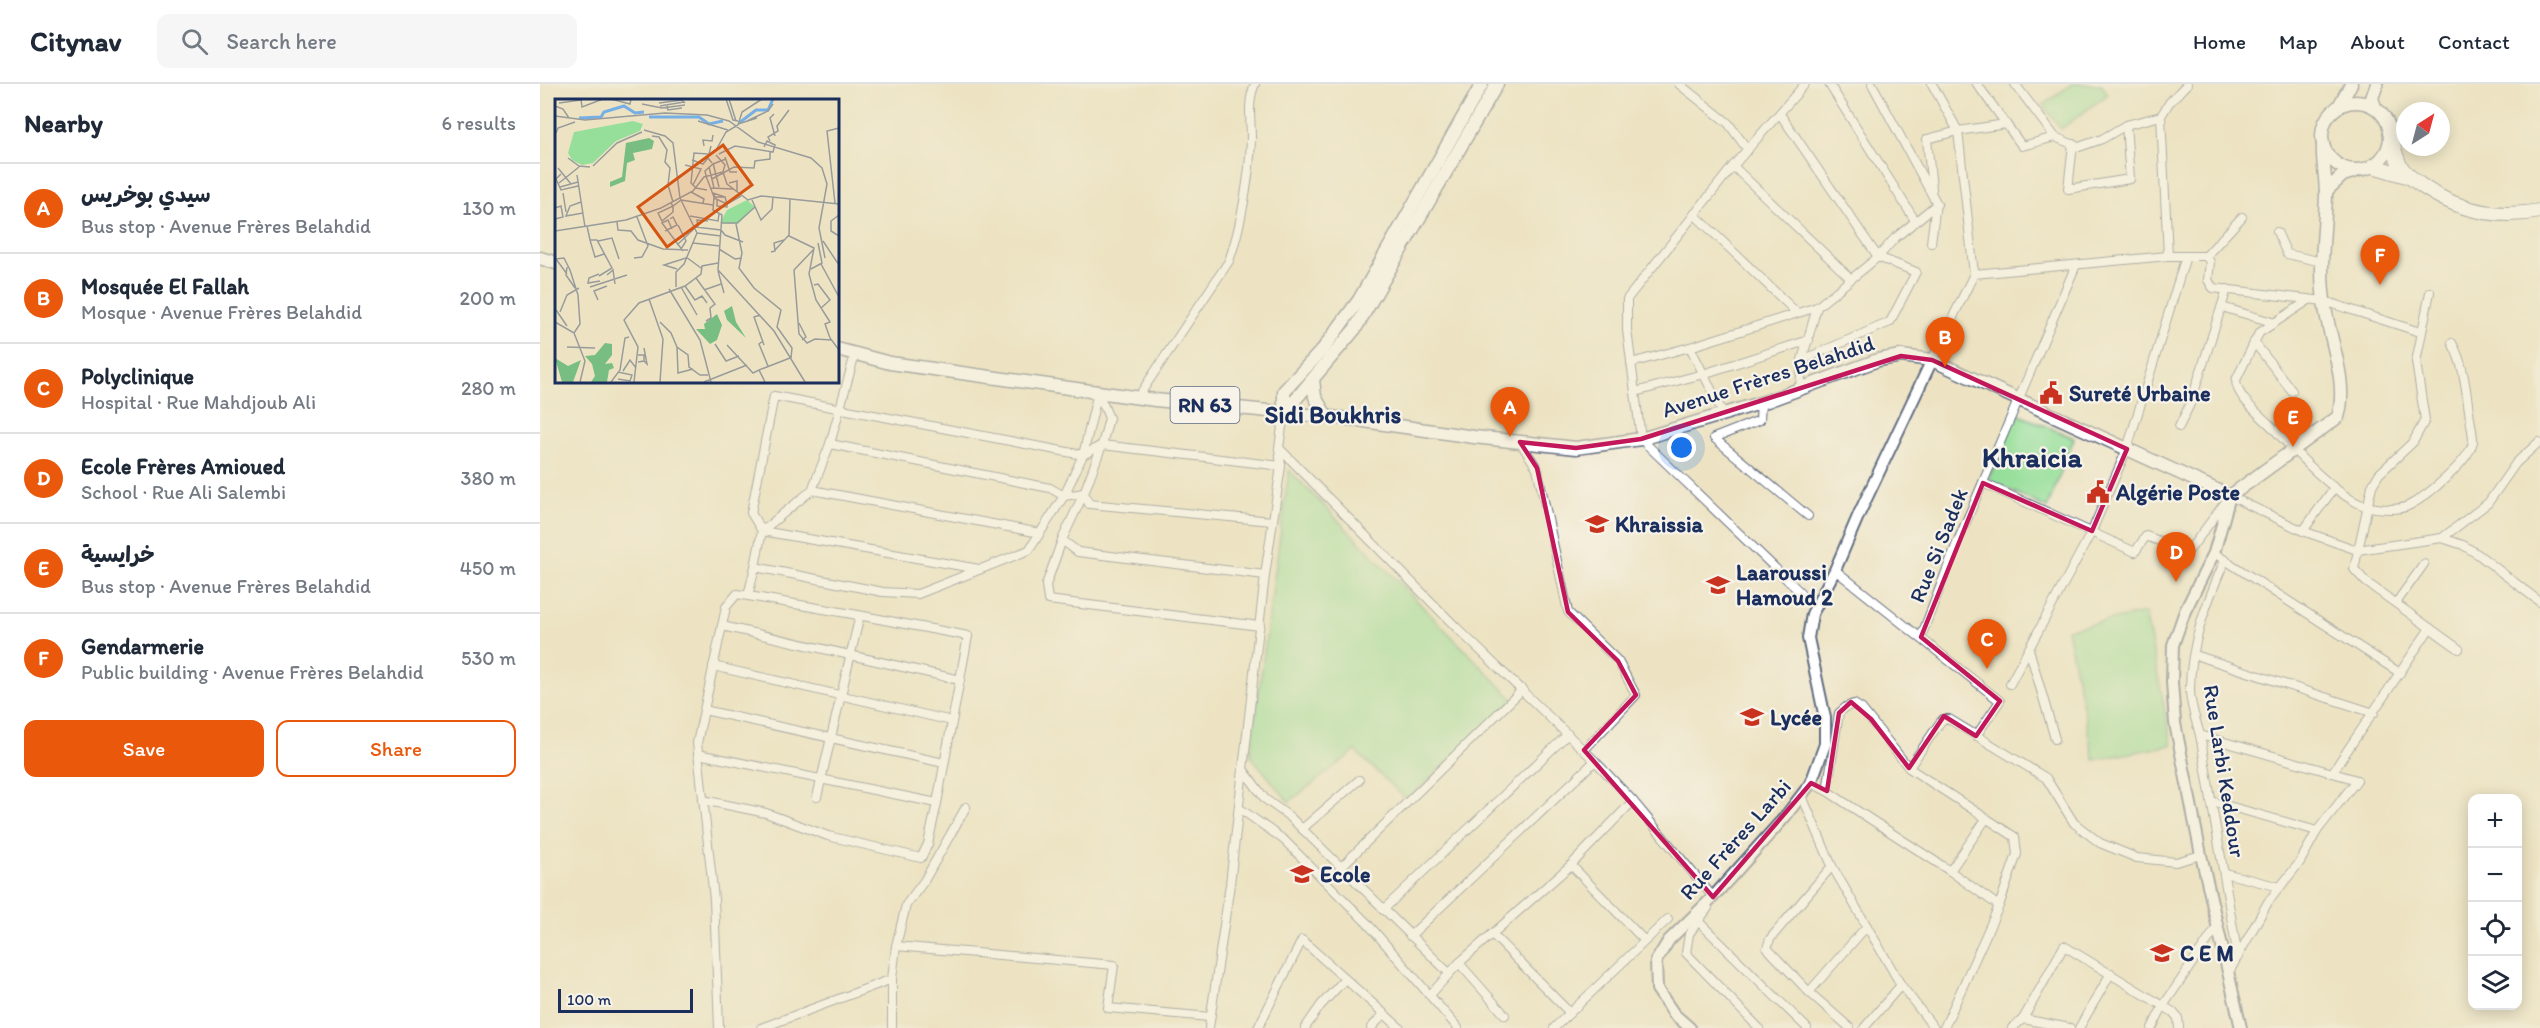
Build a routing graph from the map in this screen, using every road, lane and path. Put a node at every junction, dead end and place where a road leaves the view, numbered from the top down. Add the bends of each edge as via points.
1 (1255, 84) edge
2 (1482, 84) edge
3 (1497, 84) edge
4 (1680, 84) edge
5 (1829, 84) edge
6 (1872, 84) edge
7 (1932, 84) edge
8 (1977, 84) edge
9 (2015, 84) edge
10 (2187, 84) edge
11 (2351, 84) edge
12 (2377, 84) edge
13 (1799, 86) edge
14 (2339, 106) junction
15 (2375, 107) junction
16 (1780, 114) junction
17 (2161, 116) junction
18 (2006, 124) junction
19 (2126, 125) junction
20 (1958, 131) junction
21 (2390, 132) junction
22 (2055, 137) junction
23 (2073, 144) junction
24 (2323, 144) junction
25 (1748, 150) junction
26 (1733, 166) junction
27 (2366, 168) junction
28 (2410, 177) junction
29 (2326, 191) junction
30 (1937, 204) junction
31 (2540, 211) edge
32 (1694, 214) junction
33 (2242, 217) dead end
34 (1916, 222) junction
35 (2277, 232) dead end
36 (1931, 243) dead end
37 (2169, 256) junction
38 (2186, 256) junction
39 (2206, 256) junction
40 (1878, 257) junction
41 (540, 258) edge
42 (2322, 262) junction
43 (555, 263) edge
44 (2076, 265) junction
45 (1974, 274) junction
46 (1850, 278) junction
47 (2227, 289) junction
48 (2430, 292) dead end
49 (2309, 300) junction
50 (2324, 301) junction
51 (1817, 306) junction
52 (2222, 307) junction
53 (1796, 312) junction
54 (2272, 322) junction
55 (2420, 332) junction
56 (1809, 340) junction
57 (2254, 342) junction
58 (2452, 343) dead end
59 (1690, 347) junction
60 (838, 349) edge
61 (855, 354) junction
62 (1802, 360) junction
63 (1932, 360) junction
64 (1631, 363) junction
65 (1703, 374) junction
66 (1313, 379) junction
67 (1800, 389) junction
68 (2292, 391) dead end
69 (1098, 392) junction
70 (1635, 392) junction
71 (1138, 397) junction
72 (2019, 401) junction
73 (1761, 403) junction
74 (838, 409) junction
75 (1284, 413) junction
76 (1724, 415) junction
77 (1327, 417) junction
78 (2179, 427) dead end
79 (1641, 439) junction
80 (1520, 442) junction
81 (2539, 442) edge
82 (830, 444) junction
83 (1102, 444) junction
84 (1279, 448) junction
85 (2127, 449) junction
86 (2293, 450) junction
87 (1083, 455) junction
88 (1281, 466) junction
89 (1983, 483) junction
90 (2334, 488) junction
91 (812, 490) junction
92 (1084, 494) junction
93 (1064, 496) junction
94 (2230, 496) junction
95 (2367, 507) junction
96 (1808, 516) dead end
97 (1272, 521) junction
98 (762, 531) junction
99 (2092, 531) junction
100 (2303, 531) junction
101 (1040, 533) junction
102 (2442, 538) junction
103 (1062, 540) junction
104 (2357, 550) junction
105 (2214, 553) junction
106 (2225, 560) junction
107 (2424, 564) dead end
108 (755, 567) junction
109 (979, 569) junction
110 (1835, 570) junction
111 (1265, 575) junction
112 (1800, 592) dead end
113 (748, 596) junction
114 (2540, 602) edge
115 (2396, 603) junction
116 (858, 615) junction
117 (722, 626) junction
118 (1260, 626) junction
119 (2430, 628) junction
120 (1921, 637) junction
121 (2030, 649) junction
122 (2459, 649) dead end
123 (851, 655) junction
124 (2195, 655) junction
125 (714, 666) junction
126 (2400, 673) junction
127 (960, 680) junction
128 (2010, 684) dead end
129 (1523, 689) junction
130 (841, 695) junction
131 (704, 711) junction
132 (2374, 713) junction
133 (952, 721) junction
134 (1568, 734) junction
135 (2200, 735) junction
136 (1976, 736) junction
137 (831, 739) junction
138 (2055, 739) dead end
139 (1584, 750) junction
140 (698, 754) junction
141 (1595, 761) junction
142 (944, 764) junction
143 (1909, 768) junction
144 (1243, 769) junction
145 (2332, 773) junction
146 (821, 779) junction
147 (1359, 780) dead end
148 (1811, 783) junction
149 (1827, 791) junction
150 (1802, 796) junction
151 (817, 797) dead end
152 (703, 800) junction
153 (1633, 801) junction
154 (2211, 801) junction
155 (937, 803) junction
156 (966, 807) dead end
157 (1239, 808) junction
158 (1986, 819) junction
159 (1302, 829) junction
160 (2317, 831) junction
161 (2201, 855) junction
162 (1572, 865) junction
163 (1832, 866) junction
164 (1340, 868) junction
165 (1950, 871) junction
166 (2224, 873) junction
167 (1723, 885) junction
168 (2280, 887) junction
169 (1713, 897) junction
170 (1999, 906) junction
171 (1383, 910) junction
172 (1695, 918) junction
173 (1668, 919) dead end
174 (1867, 927) junction
175 (2217, 927) junction
176 (1492, 934) junction
177 (1410, 936) junction
178 (1645, 941) junction
179 (896, 946) junction
180 (2238, 957) junction
181 (1459, 963) junction
182 (1449, 973) junction
183 (2111, 974) junction
184 (2228, 974) junction
185 (892, 979) junction
186 (1345, 979) junction
187 (1901, 985) junction
188 (1809, 992) junction
189 (1430, 994) junction
190 (2163, 1006) junction
191 (1570, 1013) junction
192 (1384, 1014) junction
193 (1505, 1014) dead end
194 (1210, 1017) junction
195 (2023, 1019) junction
196 (719, 1028) edge
197 (761, 1028) edge
198 (892, 1028) edge
199 (1209, 1028) edge
200 (1258, 1028) edge
201 (1305, 1028) edge
202 (1371, 1028) edge
203 (1400, 1028) edge
204 (1458, 1028) edge
205 (1554, 1028) edge
206 (1690, 1028) edge
207 (1760, 1028) edge
208 (1807, 1028) edge
209 (1850, 1028) edge
210 (1864, 1028) edge
211 (1934, 1028) edge
212 (1944, 1028) edge
213 (2012, 1028) edge
214 (2070, 1028) edge
215 (2079, 1028) edge
216 (2152, 1028) edge
217 (2179, 1028) edge
218 (2241, 1028) edge

1 - 71 street via 1249,108 1249,160 1237,238 1229,261
2 - 75 main road via 1350,314 1284,391
3 - 66 main road via 1355,329
4 - 25 street via 1728,123
5 - 34 street
6 - 30 street
7 - 20 street
8 - 18 street
9 - 22 street
10 - 17 street
11 - 14 main road
12 - 15 main road via 2372,98
13 - 16 street
14 - 15 main road via 2357,102
14 - 24 main road via 2324,122
15 - 21 main road via 2388,122
16 - 25 street
16 - 40 street
17 - 19 street
17 - 37 street
18 - 20 street
18 - 22 street via 2022,146
19 - 23 street via 2102,139 2079,147
19 - 23 street via 2130,179 2068,189
20 - 30 street via 1927,139 1930,182
20 - 45 street
21 - 27 main road via 2387,152
21 - 28 highway via 2395,155
22 - 23 street
24 - 27 main road via 2340,167
24 - 29 main road
25 - 26 street
26 - 32 street
26 - 46 street
27 - 28 highway
27 - 29 main road via 2343,175
28 - 31 highway via 2454,205 2475,212 2497,215
29 - 42 main road
30 - 34 street
30 - 36 street
32 - 53 street
32 - 64 street via 1627,299
33 - 39 street
34 - 40 street
35 - 42 street via 2287,254
37 - 38 street
37 - 44 street
38 - 39 street
38 - 85 street
39 - 47 street via 2210,262 2209,284
40 - 46 street
40 - 62 street via 1916,272 1890,322
41 - 43 main road
42 - 50 main road
44 - 45 street
44 - 72 street, Rue Si Sadek
45 - 63 street
46 - 51 street
47 - 49 street
47 - 52 street
48 - 55 street
49 - 50 street
49 - 54 street
50 - 55 street
50 - 86 main road via 2342,391 2341,407 2338,417
51 - 53 street
51 - 56 street
52 - 54 street
52 - 78 street
53 - 59 street
54 - 57 street
55 - 95 street via 2416,362 2425,420 2413,442 2379,474
56 - 62 street
56 - 65 street
57 - 68 street
57 - 86 street via 2236,387
58 - 95 street via 2465,382 2473,442 2458,468 2409,506
59 - 64 street
59 - 65 street
60 - 61 main road, RN 63
61 - 69 main road, RN 63 via 890,363
61 - 74 street
62 - 67 street
63 - 67 main road, Avenue Frères Belahdid / RN 63 via 1901,356 1878,360
63 - 72 main road, Avenue Frères Belahdid / RN 63
63 - 110 main road, Rue Frères Larbi
64 - 70 street
65 - 70 street
65 - 76 street
66 - 75 main road
66 - 77 main road via 1316,397
67 - 73 main road, Avenue Frères Belahdid / RN 63
69 - 71 main road, RN 63
69 - 83 street via 1109,417
69 - 87 street
70 - 79 street
71 - 75 main road, RN 63
72 - 85 main road, Avenue Frères Belahdid / RN 63
72 - 89 street, Rue Si Sadek
73 - 76 main road, Avenue Frères Belahdid / RN 63
73 - 96 street via 1760,420 1714,438
74 - 82 street
74 - 87 street
74 - 98 street via 774,396 751,513
75 - 77 main road, RN 63
75 - 84 street
76 - 79 main road, Avenue Frères Belahdid / RN 63
77 - 80 main road, RN 63
79 - 80 main road, Avenue Frères Belahdid / RN 63 via 1576,448
79 - 112 street
80 - 139 street via 1538,468 1568,612 1618,661 1636,695
81 - 102 street via 2516,463 2488,503
82 - 91 street
82 - 93 street via 1050,488
83 - 87 street
83 - 88 street
83 - 92 street
84 - 88 street
84 - 129 street
85 - 94 main road, Avenue Frères Belahdid / RN 63
85 - 99 street
86 - 90 street
86 - 94 main road
87 - 93 street
88 - 97 street
89 - 99 street
89 - 120 street, Rue Si Sadek
90 - 95 street
90 - 100 street
91 - 98 street
91 - 101 street
92 - 93 street
92 - 97 street via 1089,504
92 - 103 street
93 - 101 street
94 - 99 street via 2188,552 2146,536 2135,552
94 - 100 street
94 - 105 main road
95 - 104 street
97 - 111 street
98 - 108 street
98 - 109 street
99 - 121 street
100 - 104 street
101 - 109 street via 1029,550
102 - 104 street
102 - 114 street via 2479,555
103 - 111 street via 1078,552
103 - 118 street via 1046,585 1048,600
104 - 115 street via 2354,569
105 - 106 street
105 - 161 main road via 2173,645 2175,723
106 - 124 street, Rue Larbi Keddour via 2195,641
106 - 126 street
107 - 115 street
108 - 109 street via 883,592 918,594
108 - 113 street
110 - 120 street
110 - 148 main road, Rue Frères Larbi via 1812,614 1808,638 1824,718 1825,744
111 - 118 street
113 - 116 street
113 - 117 street via 737,594 726,607
115 - 119 street
116 - 123 street
116 - 127 street via 968,636
117 - 123 street
117 - 125 street
118 - 144 street
119 - 122 street
119 - 126 street
120 - 136 street via 2000,701
121 - 128 street
121 - 138 street
123 - 127 street
123 - 130 street
124 - 132 street
124 - 135 street, Rue Larbi Keddour via 2190,690
125 - 130 street
125 - 131 street
126 - 132 street
127 - 133 street
129 - 134 street
129 - 164 street
130 - 133 street
130 - 137 street
131 - 137 street
131 - 140 street
132 - 145 street
133 - 142 street
134 - 139 street
134 - 171 street
135 - 145 street
135 - 154 street, Rue Larbi Keddour
136 - 143 street via 1943,719
136 - 161 street via 2046,778 2074,823 2100,843 2136,858 2176,862
137 - 142 street
137 - 146 street
139 - 141 street
140 - 146 street
140 - 152 street
141 - 153 street
141 - 177 street
142 - 155 street
143 - 149 street via 1871,719 1854,704 1839,713
143 - 158 street
144 - 157 street
144 - 159 street via 1265,799
145 - 160 street via 2357,780
146 - 151 street
146 - 155 street
147 - 159 street
148 - 149 street
148 - 150 main road, Rue Frères Larbi
149 - 165 street
150 - 163 street
150 - 167 main road, Rue Frères Larbi
152 - 155 street via 766,813 828,836 921,858
152 - 196 street via 714,899
153 - 162 street
153 - 169 street
154 - 160 street
154 - 166 street, Rue Larbi Keddour
156 - 179 street via 906,905
157 - 189 street via 1284,840 1368,924
157 - 194 street
158 - 165 street
158 - 170 street via 2010,832 2017,846
159 - 164 street
160 - 168 street
161 - 175 main road
162 - 176 street
162 - 178 street
163 - 174 street
163 - 188 street via 1767,943 1767,948
164 - 171 street
165 - 170 street
166 - 168 street
166 - 180 street, Rue Larbi Keddour
167 - 169 main road, Rue Frères Larbi
167 - 172 street via 1716,898
168 - 180 street
169 - 172 main road, Rue Frères Larbi
170 - 212 street
171 - 177 street
172 - 206 main road, Rue Frères Larbi via 1669,940 1656,961 1657,989 1674,1014
172 - 207 street via 1686,952
172 - 208 street
173 - 178 street
174 - 187 street
174 - 188 street
175 - 184 main road
175 - 190 street
176 - 181 street
176 - 191 street
177 - 182 street
178 - 191 street
179 - 185 street
179 - 194 street via 1114,965 1108,1008
180 - 184 street
181 - 182 street
181 - 193 street
182 - 189 street
183 - 190 street
183 - 195 street via 2064,946
183 - 215 street
184 - 218 main road
185 - 197 street
185 - 198 street
186 - 192 street
186 - 200 street via 1302,940
186 - 201 street
187 - 210 street
187 - 211 street
188 - 209 street
189 - 204 street
190 - 216 street
190 - 217 street via 2178,1018
191 - 205 street
192 - 202 street
192 - 203 street
194 - 199 street
195 - 213 street
195 - 214 street

